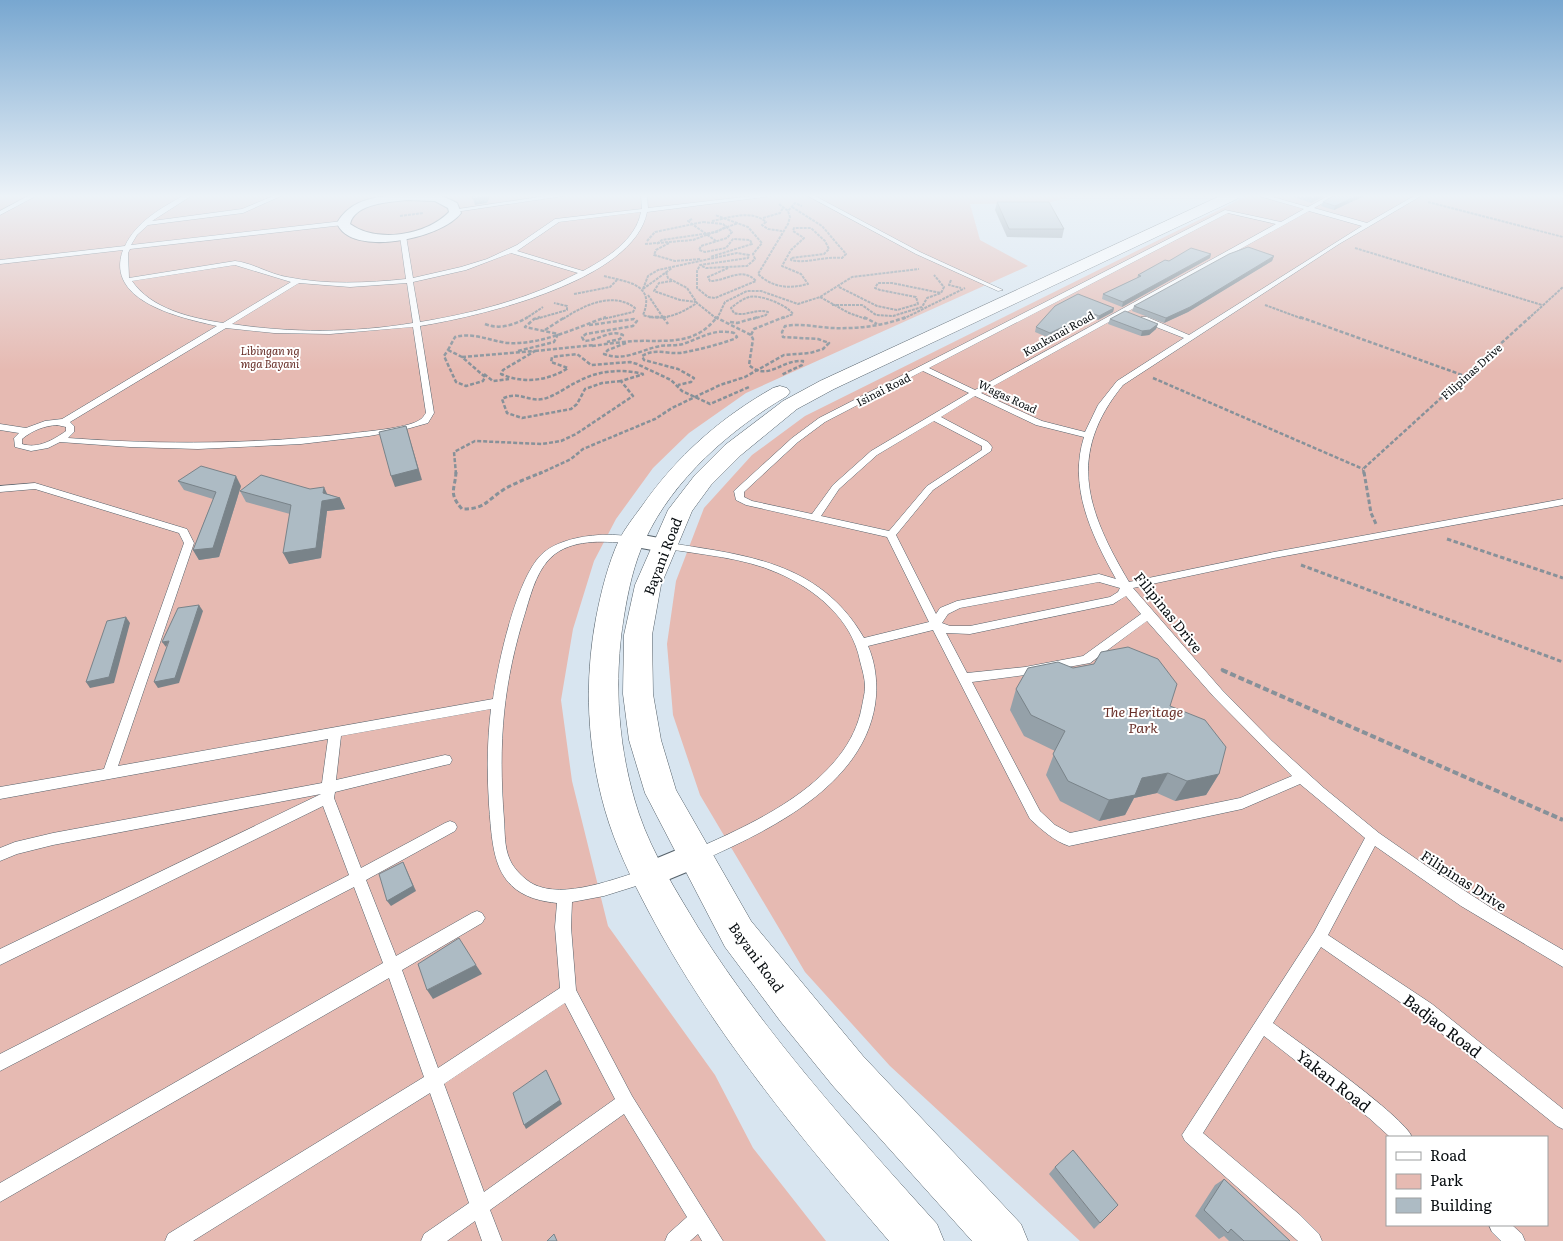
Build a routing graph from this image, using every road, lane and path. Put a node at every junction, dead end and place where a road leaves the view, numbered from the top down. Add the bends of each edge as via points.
1 (918, 253) edge
2 (73, 254) edge
3 (126, 254) edge
4 (405, 254) edge
5 (503, 254) edge
6 (521, 254) edge
7 (613, 254) edge
8 (654, 254) edge
9 (722, 254) edge
10 (733, 254) edge
11 (742, 254) edge
12 (753, 254) edge
13 (769, 254) edge
14 (789, 254) edge
15 (824, 254) edge
16 (846, 254) edge
17 (920, 254) edge
18 (1080, 254) edge
19 (1108, 254) edge
20 (1146, 254) edge
21 (1227, 254) edge
22 (1321, 254) edge
23 (1374, 254) edge
24 (0, 262) edge
25 (700, 265) junction
26 (675, 266) junction
27 (728, 268) junction
28 (922, 268) junction
29 (666, 272) junction
30 (584, 273) junction
31 (603, 276) dead end
32 (409, 279) junction
33 (127, 280) junction
34 (617, 280) junction
35 (298, 281) junction
36 (675, 281) junction
37 (838, 287) junction
38 (1563, 287) edge
39 (964, 288) dead end
40 (643, 289) junction
41 (1000, 290) junction
42 (1072, 292) junction
43 (942, 293) junction
44 (648, 294) junction
45 (571, 295) dead end
46 (1080, 295) edge
47 (820, 297) junction
48 (1249, 299) junction
49 (697, 302) junction
50 (832, 305) junction
51 (1543, 305) junction
52 (1113, 308) edge
53 (1122, 311) junction
54 (1130, 314) edge
55 (1138, 317) edge
56 (664, 318) junction
57 (717, 318) junction
58 (483, 320) dead end
59 (725, 322) junction
60 (416, 324) junction
61 (668, 324) dead end
62 (880, 324) junction
63 (223, 326) junction
64 (583, 326) junction
65 (542, 331) junction
66 (558, 334) junction
67 (751, 335) junction
68 (1188, 337) junction
69 (629, 342) junction
70 (592, 346) junction
71 (448, 350) junction
72 (535, 351) junction
73 (515, 353) junction
74 (637, 354) junction
75 (462, 357) junction
76 (630, 362) junction
77 (922, 368) junction
78 (1136, 370) junction
79 (756, 372) junction
80 (483, 373) junction
81 (1465, 376) junction
82 (776, 377) dead end
83 (509, 379) junction
84 (621, 381) junction
85 (678, 385) junction
86 (758, 385) dead end
87 (975, 393) junction
88 (695, 397) junction
89 (934, 417) junction
90 (64, 422) junction
91 (0, 427) edge
92 (27, 431) junction
93 (1087, 435) junction
94 (61, 440) junction
95 (1363, 469) junction
96 (0, 488) edge
97 (1563, 502) edge
98 (815, 517) junction
99 (1418, 529) junction
100 (892, 535) junction
101 (1381, 536) junction
102 (632, 540) junction
103 (664, 546) junction
104 (1274, 555) junction
105 (1563, 578) edge
106 (1126, 586) junction
107 (1149, 614) junction
108 (935, 625) junction
109 (861, 643) junction
110 (1180, 652) junction
111 (1563, 662) edge
112 (963, 678) junction
113 (497, 703) junction
114 (335, 732) junction
115 (445, 760) dead end
116 (109, 773) junction
117 (1302, 777) junction
118 (0, 793) edge
119 (328, 793) junction
120 (1563, 820) edge
121 (450, 827) dead end
122 (1373, 836) junction
123 (0, 855) edge
124 (696, 856) junction
125 (648, 876) junction
126 (359, 877) junction
127 (565, 897) junction
128 (477, 918) dead end
129 (1319, 937) junction
130 (0, 957) edge
131 (1563, 959) edge
132 (393, 968) junction
133 (568, 992) junction
134 (1263, 1025) junction
135 (0, 1063) edge
136 (435, 1080) junction
137 (626, 1102) junction
138 (1563, 1120) edge
139 (1402, 1136) edge
140 (0, 1193) edge
141 (478, 1207) junction
142 (699, 1220) junction
143 (1500, 1226) edge
144 (910, 1237) edge
145 (176, 1241) edge
146 (431, 1241) edge
147 (492, 1241) edge
148 (675, 1241) edge
149 (713, 1241) edge
150 (1004, 1241) edge
151 (1312, 1241) edge
152 (1515, 1241) edge

1 - 28 path
2 - 24 lane
3 - 33 lane via 123,269
4 - 32 lane
5 - 32 lane via 463,268
6 - 30 lane
7 - 30 lane
8 - 9 path via 675,261
10 - 26 path
11 - 25 path via 749,255 748,258
12 - 27 path via 755,260 747,266
13 - 14 path via 758,274 770,284 787,288 808,284 800,272 782,266
15 - 16 path via 797,256 791,260 798,263 842,258
17 - 41 lane
18 - 41 main road, Bayani Road
19 - 103 main road, Bayani Road via 790,405 733,450 703,480 680,510
20 - 42 lane, Isinai Road
21 - 53 lane, Kankanai Road
22 - 48 lane, Filipinas Drive
23 - 51 path
25 - 27 path
25 - 27 path via 697,288 708,297 715,298 756,281 753,276 738,273 710,281 708,277
26 - 29 path
26 - 40 path via 648,276
28 - 37 path via 852,277
28 - 43 path via 934,274 944,287
29 - 36 path via 668,278
29 - 40 path
30 - 60 lane via 558,286 510,302
31 - 34 path
32 - 35 lane via 348,284
32 - 60 lane
33 - 35 lane via 235,263
33 - 63 lane via 150,302 169,311
34 - 40 path
34 - 45 path via 610,287
35 - 63 lane
36 - 49 path via 687,288
36 - 49 path via 659,283 654,291
37 - 43 path via 877,306 897,310 918,304 916,296 882,292 875,288 878,283 887,281
37 - 47 path
38 - 51 path, Filipinas Drive
39 - 62 path via 934,305
40 - 44 path
41 - 102 main road, Bayani Road via 811,376 742,416 708,440 679,471
42 - 46 lane
42 - 77 lane, Isinai Road
43 - 50 path via 927,298 922,307 893,316 876,314 862,306
44 - 56 path
44 - 56 path via 643,315 650,319
47 - 50 path
47 - 57 path via 798,304 761,291 747,290 725,302
48 - 68 lane, Filipinas Drive
48 - 81 path
49 - 56 path via 686,311
49 - 57 path
50 - 62 path
51 - 81 path, Filipinas Drive
52 - 53 lane
53 - 54 lane
53 - 87 lane, Kankanai Road
55 - 68 lane
56 - 61 path
57 - 59 path
57 - 69 path via 708,328 681,340
58 - 65 path via 491,327 503,326 557,302 567,306 567,310 534,319 525,327
59 - 67 path
59 - 67 path via 737,323 766,315 768,312 763,309 743,315 734,313 732,308 750,296 759,296 790,309 793,314 754,329
60 - 63 lane via 294,332
60 - 94 lane via 430,413 425,421 411,426 289,444 233,447 160,447
62 - 79 path via 848,328 785,326 783,337 791,340 823,338 829,343 810,354 784,355
63 - 90 lane
64 - 65 path via 633,312 635,308 626,301 599,301 584,305
64 - 66 path
64 - 70 path via 637,321 633,326 582,337 584,341 591,342 607,333 623,335
65 - 66 path
66 - 71 path via 541,340 509,343 466,334 455,337
66 - 73 path via 554,342
67 - 79 path via 749,365
68 - 78 lane, Filipinas Drive
69 - 70 path
69 - 74 path via 604,354 612,357
70 - 72 path
71 - 75 path
71 - 80 path via 444,356 457,384 475,385 483,381
72 - 73 path
72 - 83 path via 503,370 501,374
73 - 75 path
74 - 76 path
74 - 85 path via 659,346 679,345 716,330 734,333 737,338 727,342 677,353 655,350 642,356 652,363 690,373 694,378
75 - 80 path
76 - 83 path via 591,365 577,354 564,354 552,357 551,362 568,368 560,375
76 - 85 path via 655,371
77 - 87 lane, Wagas Road
77 - 98 lane, Isinai Road via 822,420 739,491 739,498 749,504
78 - 93 lane, Filipinas Drive via 1107,398 1095,414
78 - 95 path
79 - 82 path via 772,372 796,359 803,361 802,365
79 - 88 path
80 - 83 path via 494,380
81 - 95 path, Filipinas Drive
84 - 84 path via 644,374 628,369 613,370 587,377 540,400 518,394 502,399 507,413 522,418 571,409 585,389
84 - 88 path via 633,396 561,441 542,444 475,441 454,452 456,475 452,491 455,501 467,510 484,506 503,490
85 - 88 path via 682,391
86 - 88 path via 710,404
87 - 89 lane, Kankanai Road
87 - 93 lane, Wagas Road via 1039,422
89 - 98 lane, Kankanai Road via 856,467 836,487
89 - 100 lane via 985,444 986,451 930,488
90 - 92 lane via 40,425
90 - 94 lane via 70,426 70,432
91 - 92 lane
92 - 94 lane via 18,438 22,447 42,447
93 - 106 lane, Filipinas Drive via 1083,483 1095,526
95 - 101 path via 1371,513
96 - 116 lane via 35,486 183,531 189,543
97 - 99 lane
98 - 100 lane, Isinai Road
99 - 101 lane
99 - 105 path
100 - 108 lane
101 - 104 lane
102 - 103 street
102 - 113 lane via 600,539 570,543 551,551 540,563 525,594 506,653
102 - 125 main road, Bayani Road via 616,587 605,640 603,702 608,755 622,813
103 - 109 lane via 732,556 795,576 824,594 845,615
103 - 124 main road, Bayani Road via 648,585 638,635 638,694 645,740 661,792
104 - 106 lane
104 - 111 path
106 - 107 lane, Filipinas Drive
106 - 108 lane via 1122,594 1113,600 970,630 950,630
106 - 108 lane via 1100,578 957,605 944,611
107 - 110 lane, Filipinas Drive
107 - 112 lane via 1086,660
108 - 109 lane
108 - 112 lane
109 - 124 lane via 868,662 871,698 860,734 841,766 810,794 779,815
110 - 117 lane, Filipinas Drive via 1236,713
110 - 120 path
112 - 117 lane via 1035,815 1069,840 1242,803
113 - 114 lane
113 - 127 lane via 494,786 501,855 511,876 530,890
114 - 116 lane
114 - 119 lane
115 - 119 lane
116 - 118 lane
117 - 122 lane, Filipinas Drive
119 - 123 lane via 53,838
119 - 126 lane
119 - 130 lane
121 - 126 lane
122 - 129 lane
122 - 131 lane, Filipinas Drive via 1458,897
124 - 125 street
124 - 150 main road, Bayani Road via 738,934 795,1008 848,1071
125 - 127 lane
125 - 144 main road, Bayani Road via 695,957 759,1049
126 - 132 lane
126 - 135 lane
127 - 133 lane via 563,927
128 - 132 lane
129 - 134 lane
129 - 138 lane, Badjao Road via 1426,1010
132 - 136 lane
132 - 140 lane
133 - 136 lane
133 - 137 lane
134 - 139 lane, Yakan Road
134 - 151 lane via 1191,1134
136 - 141 lane
136 - 145 lane
137 - 141 lane
137 - 142 lane
141 - 146 lane
141 - 147 lane
142 - 148 lane
142 - 149 lane
143 - 152 lane

